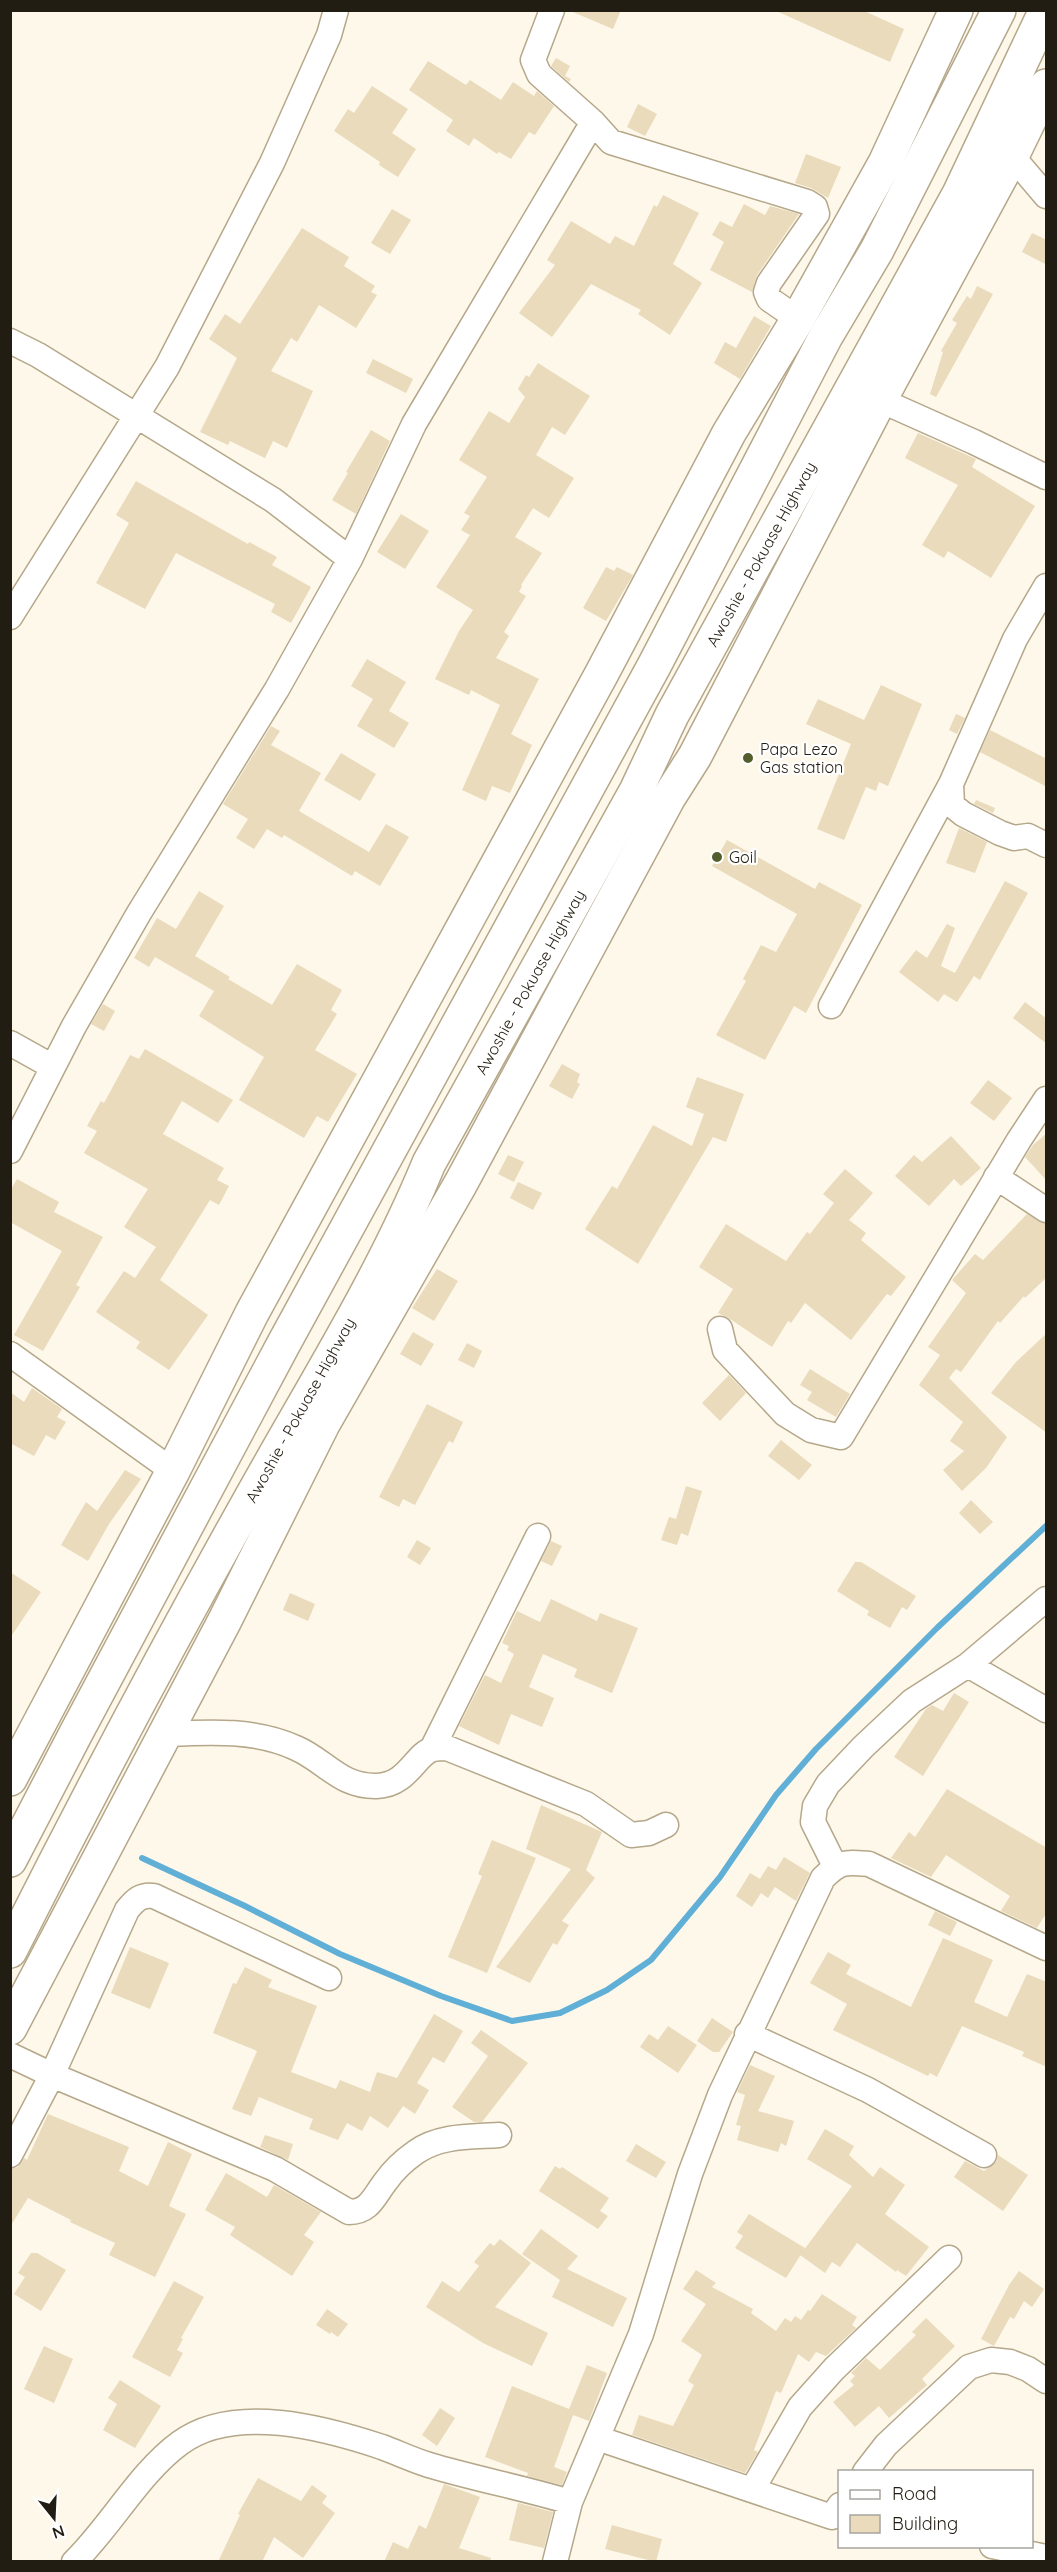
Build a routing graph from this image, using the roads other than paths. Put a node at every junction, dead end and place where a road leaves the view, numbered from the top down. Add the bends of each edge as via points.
1 (336, 10) edge
2 (552, 10) edge
3 (956, 10) edge
4 (999, 10) edge
5 (1046, 10) edge
6 (1047, 86) edge
7 (593, 122) junction
8 (1012, 156) junction
9 (1047, 196) edge
10 (877, 250) junction
11 (908, 285) junction
12 (798, 319) junction
13 (10, 341) edge
14 (880, 400) junction
15 (136, 415) junction
16 (1047, 477) edge
17 (350, 559) junction
18 (1047, 586) edge
19 (10, 617) edge
20 (951, 784) junction
21 (1047, 845) edge
22 (831, 1006) dead end
23 (10, 1043) edge
24 (53, 1067) junction
25 (1047, 1099) edge
26 (10, 1151) edge
27 (996, 1177) junction
28 (1047, 1210) edge
29 (348, 1227) junction
30 (386, 1257) junction
31 (720, 1329) dead end
32 (10, 1354) edge
33 (173, 1471) junction
34 (538, 1536) dead end
35 (1047, 1599) edge
36 (968, 1665) junction
37 (1047, 1710) edge
38 (165, 1734) junction
39 (432, 1749) junction
40 (10, 1779) edge
41 (666, 1825) dead end
42 (10, 1860) edge
43 (834, 1866) junction
44 (1047, 1948) edge
45 (10, 1952) edge
46 (329, 1978) dead end
47 (10, 2028) edge
48 (747, 2034) junction
49 (10, 2055) edge
50 (52, 2075) junction
51 (499, 2134) dead end
52 (10, 2155) edge
53 (984, 2155) dead end
54 (949, 2258) dead end
55 (1047, 2381) edge
56 (597, 2438) junction
57 (867, 2470) edge
58 (752, 2490) junction
59 (570, 2502) junction
60 (837, 2514) edge
61 (998, 2548) edge
62 (1047, 2557) edge
63 (74, 2562) edge
64 (555, 2562) edge

1 - 15 street via 329,35 262,183 167,367
2 - 7 street via 533,60 539,74
3 - 12 main road via 885,163
4 - 10 main road
5 - 11 main road, Awoshie - Pokuase Highway via 959,194
6 - 8 main road
7 - 12 street via 611,142 815,207 817,214 766,292
7 - 17 street via 414,424
8 - 9 street
8 - 14 main road
10 - 11 main road
10 - 29 main road via 826,336 654,666
11 - 30 main road, Awoshie - Pokuase Highway via 672,715 636,791 429,1163
12 - 33 main road via 729,433 590,696 252,1313
13 - 15 street
14 - 16 street
14 - 38 main road via 695,756 669,797 461,1183 323,1424
15 - 17 street via 273,500
15 - 19 street
17 - 24 street via 277,689 139,913
18 - 20 street via 1015,639
20 - 21 street via 952,805 963,814 1014,838 1028,836
20 - 22 street
23 - 24 street
24 - 26 street
25 - 27 street
27 - 28 street
27 - 31 street via 841,1437 811,1430 785,1414 725,1350
29 - 30 main road
29 - 42 main road
30 - 45 main road, Awoshie - Pokuase Highway via 90,1792
32 - 33 street
33 - 40 main road
34 - 39 street
35 - 36 street
36 - 37 street
36 - 43 street via 912,1701 828,1784 815,1806 813,1822
38 - 39 street via 207,1732 265,1737 297,1748 337,1776 378,1786 406,1774
38 - 47 main road
39 - 41 street via 464,1753 586,1804 631,1835 649,1833
43 - 44 street via 844,1862 869,1864
43 - 48 street via 823,1878
46 - 50 street via 146,1895 136,1899 127,1910
48 - 53 street via 868,2090
48 - 56 street via 690,2174 641,2334
49 - 50 street
50 - 51 street via 275,2169 349,2212 360,2212 368,2206 386,2180 417,2151 447,2139
50 - 52 street
54 - 58 street via 800,2407
55 - 57 street via 1010,2362 991,2360 969,2367 886,2445
56 - 58 street
56 - 59 street
58 - 60 street
59 - 63 street via 426,2464 322,2430 286,2423 212,2426 180,2443 165,2457
59 - 64 street
61 - 62 street

